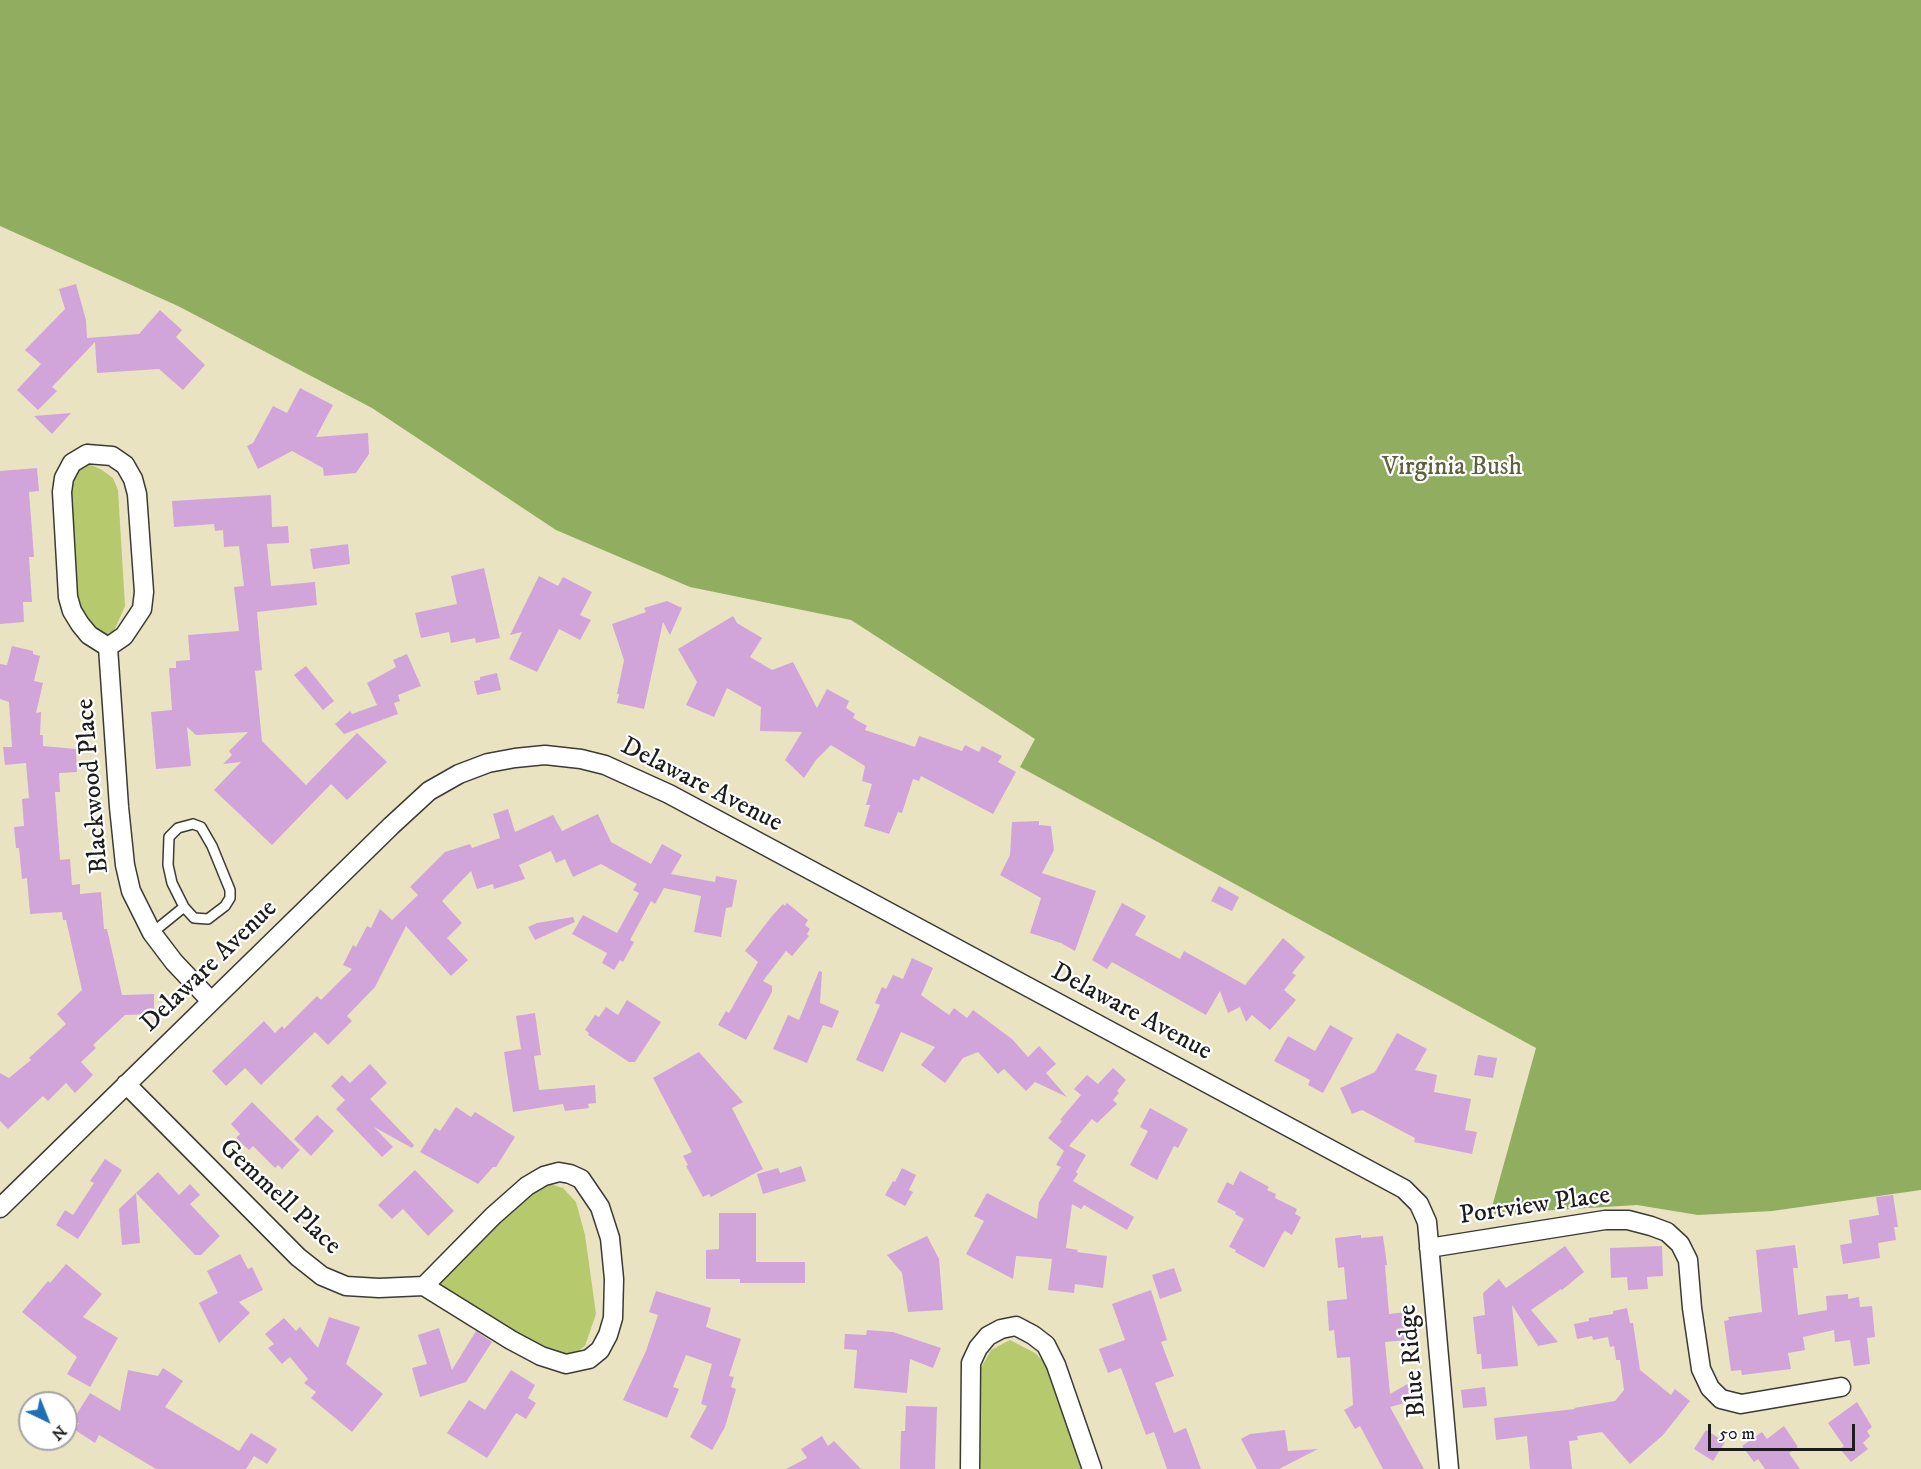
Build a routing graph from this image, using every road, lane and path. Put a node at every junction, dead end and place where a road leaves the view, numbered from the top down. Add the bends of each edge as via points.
1 (108, 647) junction
2 (183, 907) junction
3 (152, 933) junction
4 (211, 1001) junction
5 (126, 1084) junction
6 (0, 1208) edge
7 (1429, 1248) junction
8 (424, 1286) junction
9 (1841, 1387) dead end
10 (970, 1469) edge
11 (1092, 1469) edge
12 (1449, 1469) edge

1 - 1 street via 80,624 68,597 62,492 72,463 87,454 112,456 125,465 137,495 142,609 124,636
1 - 3 street, Blackwood Place via 125,865 131,891
2 - 2 lane via 172,883 168,844 178,828 193,824 201,827 212,846 230,898 208,919 194,918
2 - 3 lane
3 - 4 street, Blackwood Place
4 - 5 street, Delaware Avenue
4 - 7 street, Delaware Avenue via 429,792 488,763 545,755 581,759 605,765 669,794 1404,1189 1419,1204 1427,1222
5 - 6 street, Delaware Avenue
5 - 8 street, Gemmell Place via 298,1257 322,1276 346,1286
7 - 9 street, Portview Place via 1605,1220 1651,1226 1667,1232 1680,1244 1688,1260 1701,1369 1710,1388 1721,1399 1741,1404
7 - 12 street, Blue Ridge
8 - 8 street via 519,1193 544,1176 559,1172 581,1179 600,1207 610,1238 613,1318 600,1350 589,1359 566,1364 541,1356
10 - 11 street via 971,1363 988,1336 1016,1326 1046,1345

